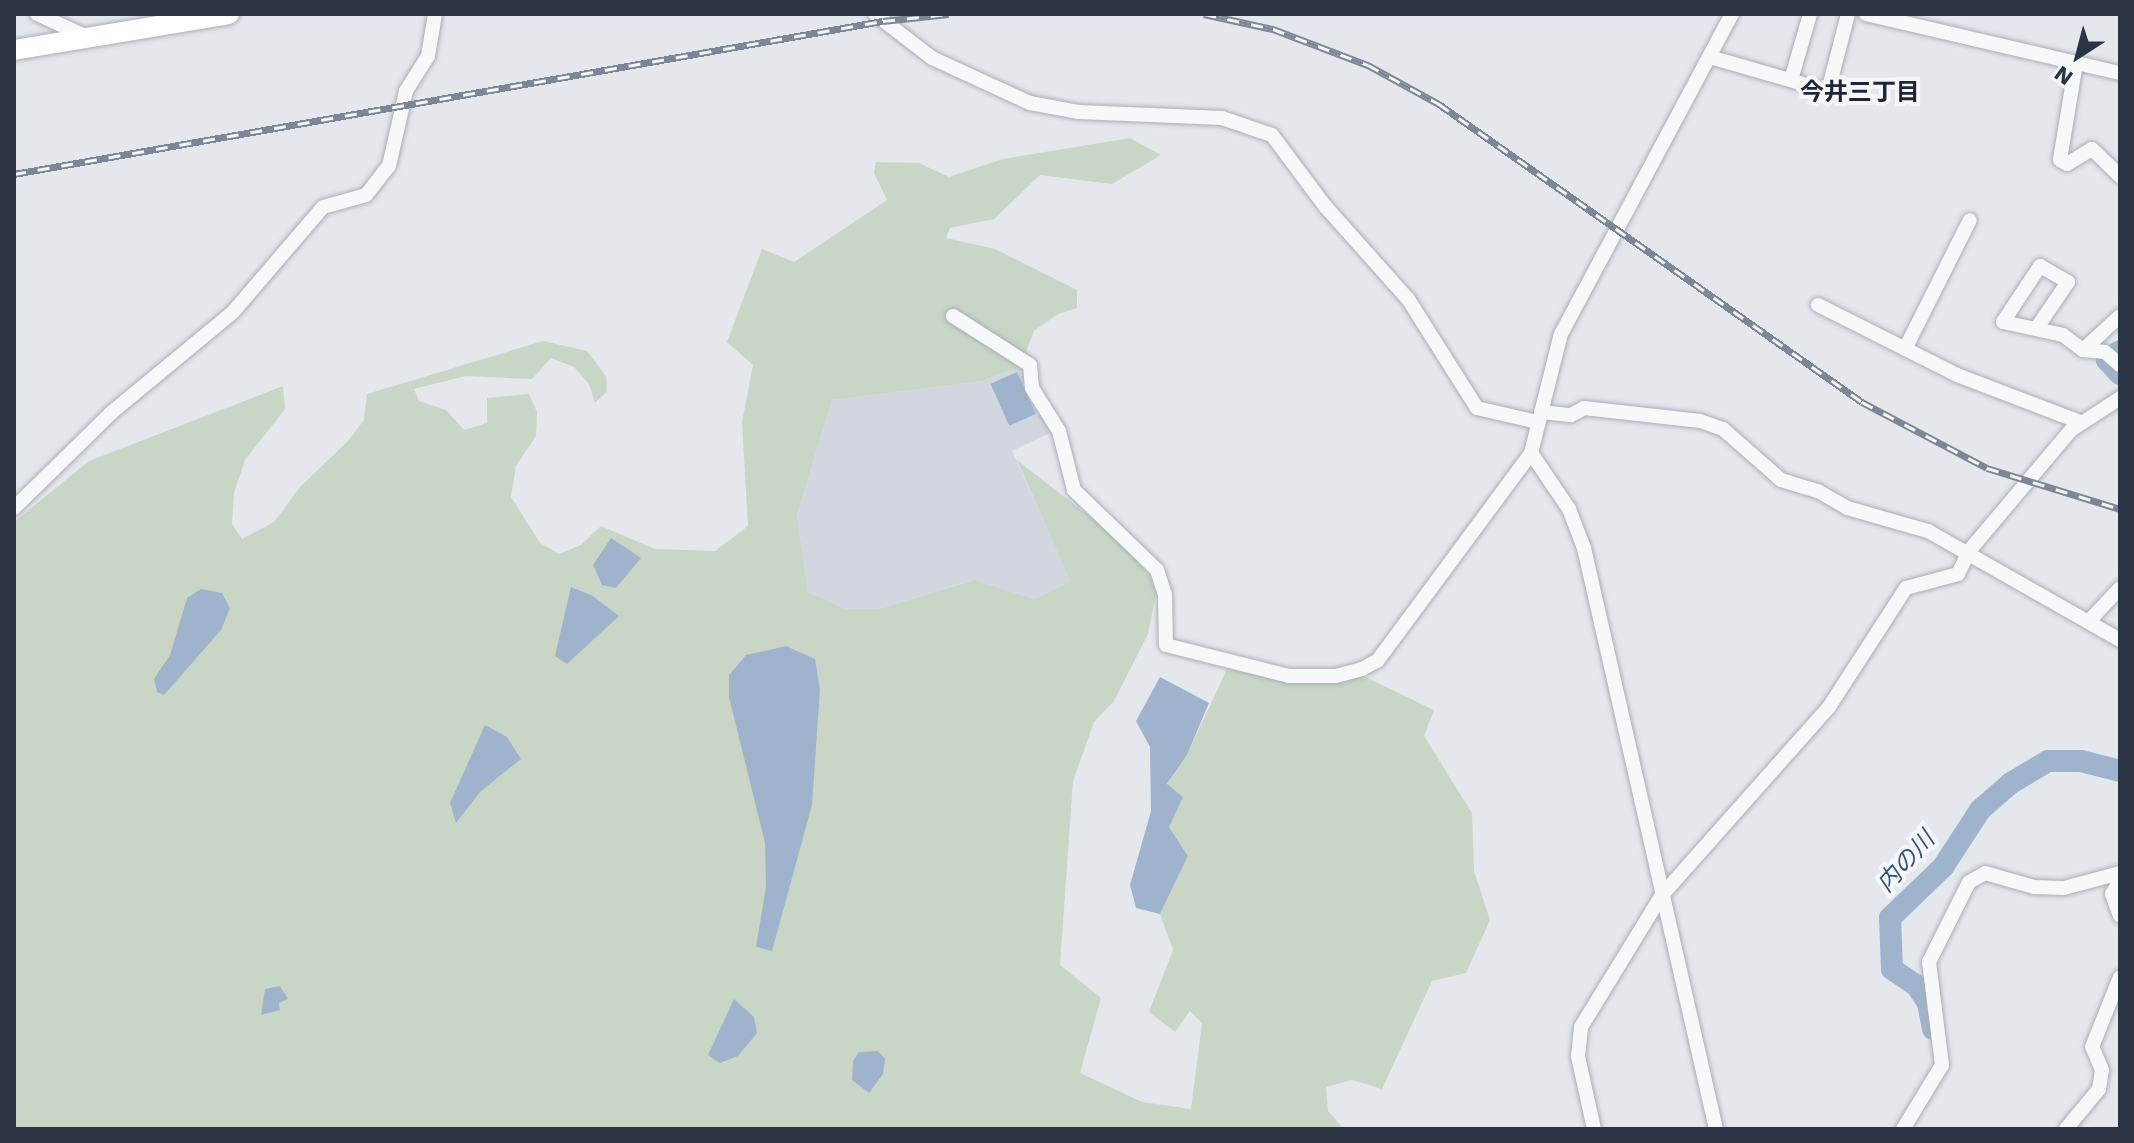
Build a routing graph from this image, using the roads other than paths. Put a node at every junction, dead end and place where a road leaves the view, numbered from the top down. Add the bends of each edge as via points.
1 (37, 14) edge
2 (229, 14) edge
3 (435, 14) edge
4 (875, 14) edge
5 (1732, 14) edge
6 (1810, 14) edge
7 (1848, 14) edge
8 (1866, 14) edge
9 (87, 37) junction
10 (14, 50) edge
11 (1710, 57) junction
12 (2076, 63) junction
13 (2120, 73) edge
14 (1791, 80) junction
15 (2120, 176) edge
16 (1970, 220) dead end
17 (1818, 305) dead end
18 (953, 316) dead end
19 (2120, 316) edge
20 (2036, 329) junction
21 (1905, 349) junction
22 (2083, 350) junction
23 (2120, 365) edge
24 (2120, 398) edge
25 (1539, 417) junction
26 (2080, 422) junction
27 (1531, 453) junction
28 (14, 508) edge
29 (1969, 551) junction
30 (2120, 588) edge
31 (2089, 621) junction
32 (2120, 640) edge
33 (2120, 873) edge
34 (2120, 881) edge
35 (1662, 895) junction
36 (2120, 916) edge
37 (2120, 977) edge
38 (1594, 1129) edge
39 (1716, 1129) edge
40 (1903, 1129) edge
41 (2066, 1129) edge

1 - 9 street
2 - 9 highway
3 - 28 street via 428,56 406,91 389,166 366,195 323,207 233,312 111,413
4 - 25 street via 932,58 1030,103 1079,112 1222,118 1272,135 1325,206 1408,299 1477,408
5 - 11 street
6 - 14 street
7 - 14 street via 1828,91
8 - 12 street
9 - 10 highway
11 - 14 street
11 - 25 street via 1615,225 1561,334
12 - 13 street
12 - 15 street via 2060,160 2067,164 2092,149
16 - 21 street
17 - 21 street
18 - 27 street via 1030,365 1032,388 1059,431 1074,490 1157,570 1165,594 1166,645 1228,664 1313,677 1362,669 1378,660
19 - 22 street
20 - 20 street via 2068,282 2040,266 2003,322
20 - 22 street via 2063,335
21 - 26 street
22 - 23 street via 2105,352
24 - 26 street
25 - 27 street
25 - 29 street via 1571,415 1584,408 1700,421 1723,429 1781,480
26 - 29 street
27 - 35 street via 1569,509 1584,548
29 - 31 street
29 - 35 street via 1958,574 1906,588 1873,647 1829,707
30 - 31 street
31 - 32 street
33 - 40 street via 2064,888 2034,887 1985,873 1969,882 1929,962 1942,1065
34 - 36 street via 2112,903
35 - 38 street via 1581,1027 1578,1056
35 - 39 street
37 - 41 street via 2092,1047 2102,1070 2099,1089

